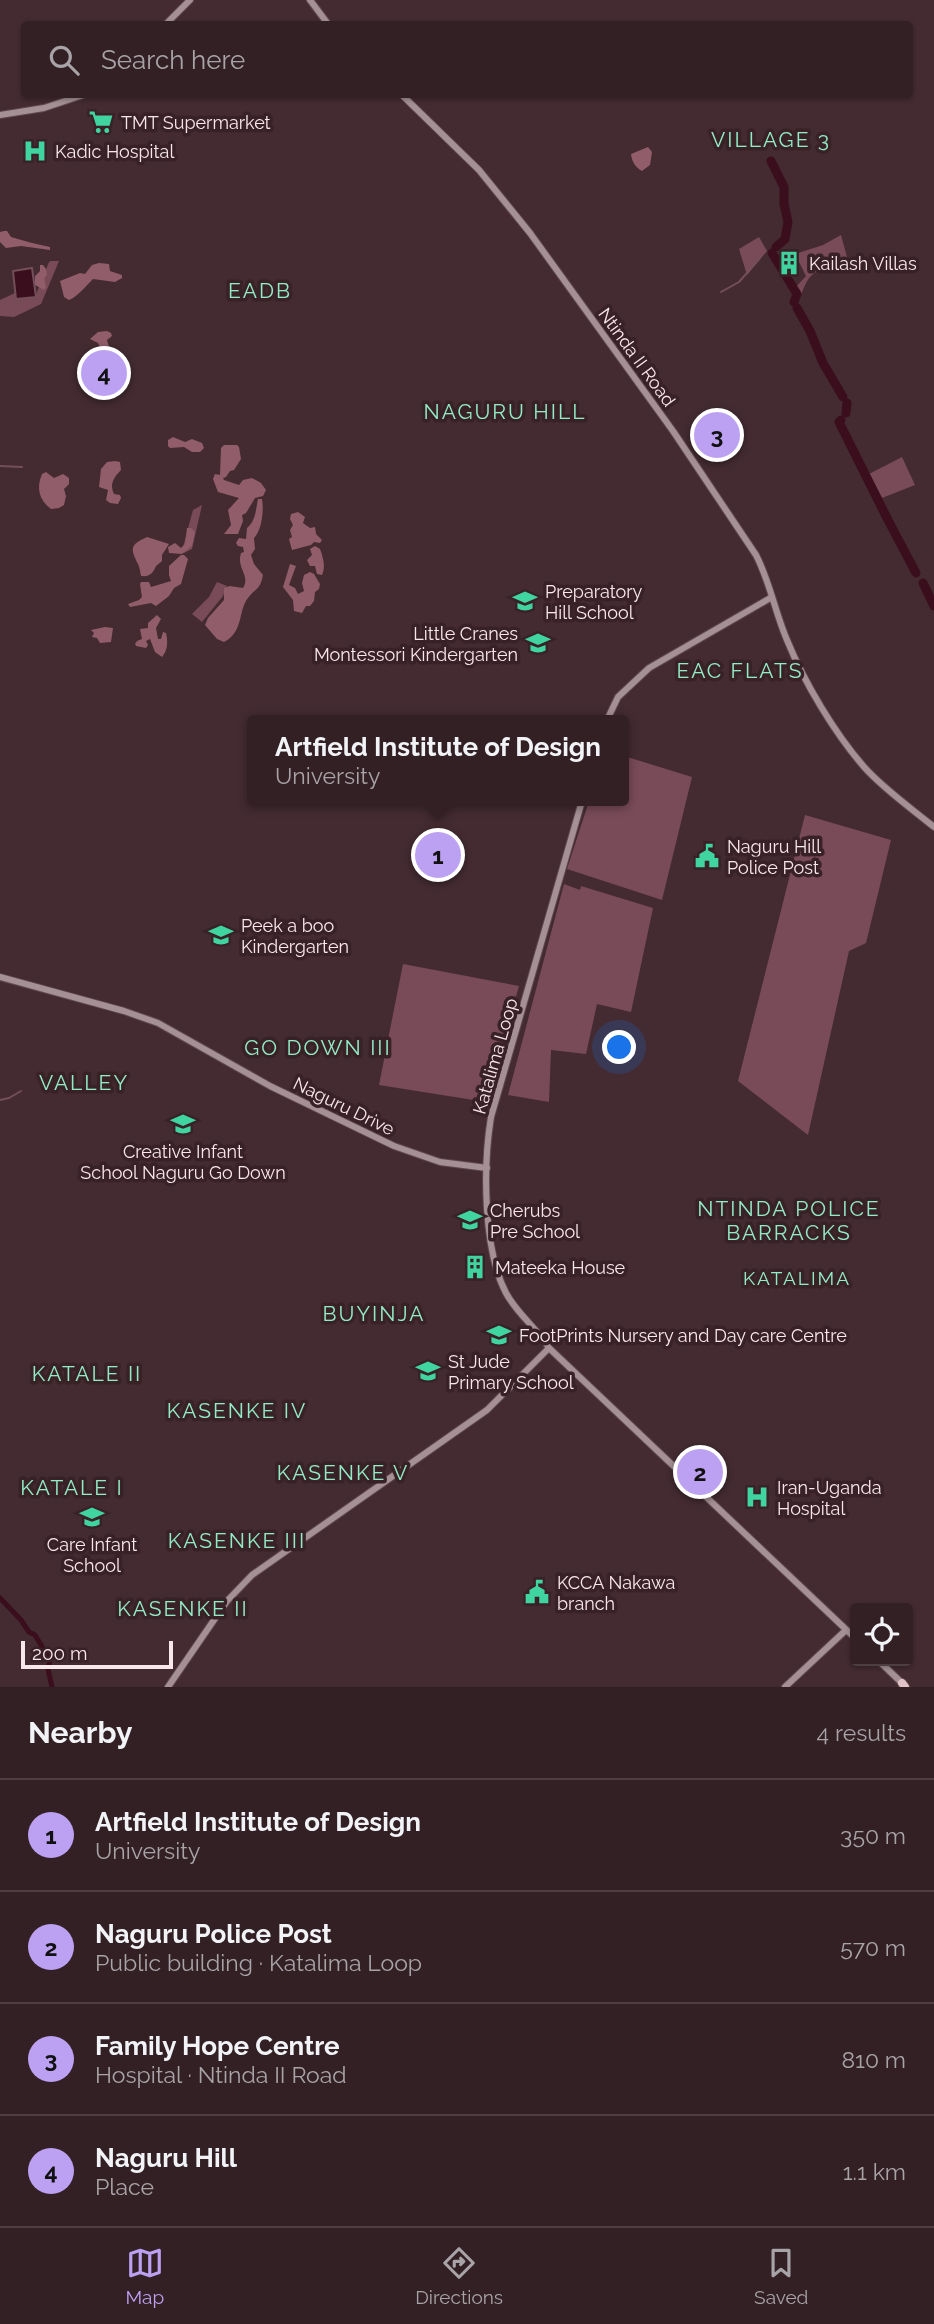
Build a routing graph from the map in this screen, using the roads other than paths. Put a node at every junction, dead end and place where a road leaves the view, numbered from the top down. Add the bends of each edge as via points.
1 (190, 0) edge
2 (310, 0) edge
3 (169, 21) edge
4 (326, 21) edge
5 (74, 98) edge
6 (405, 98) edge
7 (0, 115) edge
8 (772, 597) junction
9 (609, 715) edge
10 (581, 806) edge
11 (934, 827) edge
12 (0, 977) edge
13 (487, 1168) junction
14 (549, 1348) junction
15 (846, 1630) junction
16 (850, 1634) edge
17 (884, 1666) edge
18 (904, 1685) edge
19 (168, 1687) edge
20 (785, 1687) edge

1 - 3 street
2 - 4 street
5 - 7 street
6 - 8 street, Ntinda II Road via 480,170 544,252 756,555
8 - 9 street via 649,668 618,697
8 - 11 street, Ntinda II Road via 808,684 846,744 867,770
10 - 13 street, Katalima Loop via 493,1109
12 - 13 street, Naguru Drive via 158,1023 270,1086 394,1146 440,1162
13 - 14 street, Katalima Loop via 495,1268 516,1309
14 - 15 street, Katalima Loop
14 - 19 street via 487,1410 252,1575 227,1601
15 - 16 street, Katalima Loop
15 - 20 street
17 - 18 street

